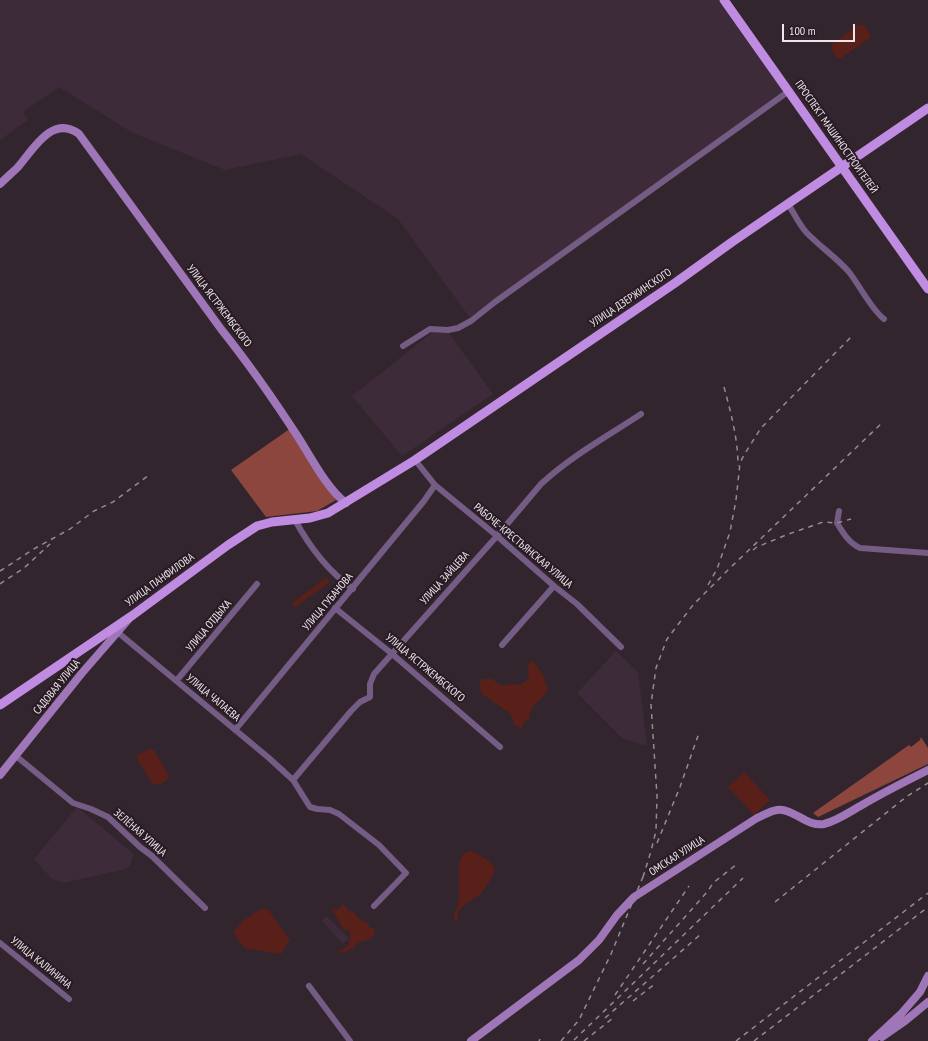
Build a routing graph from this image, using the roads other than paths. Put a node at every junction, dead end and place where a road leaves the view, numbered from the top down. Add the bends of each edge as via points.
1 (724, 0) edge
2 (789, 91) junction
3 (928, 108) edge
4 (843, 167) junction
5 (0, 184) edge
6 (788, 204) junction
7 (928, 289) edge
8 (884, 319) dead end
9 (403, 346) dead end
10 (641, 414) dead end
11 (415, 460) junction
12 (435, 485) junction
13 (346, 503) junction
14 (839, 511) dead end
15 (295, 520) junction
16 (497, 536) junction
17 (928, 552) edge
18 (257, 584) dead end
19 (554, 586) junction
20 (353, 589) junction
21 (336, 608) junction
22 (116, 630) junction
23 (502, 645) dead end
24 (621, 647) dead end
25 (391, 653) junction
26 (176, 680) junction
27 (0, 705) edge
28 (236, 730) junction
29 (500, 747) dead end
30 (16, 756) junction
31 (928, 770) edge
32 (0, 775) edge
33 (293, 780) junction
34 (374, 906) dead end
35 (205, 908) dead end
36 (0, 943) edge
37 (928, 976) edge
38 (928, 984) edge
39 (309, 986) dead end
40 (69, 999) dead end
41 (928, 1002) edge
42 (350, 1041) edge
43 (471, 1041) edge
44 (872, 1041) edge
45 (876, 1041) edge

1 - 2 main road, ПРОСПЕКТ МАШИНОСТРОИТЕЛЕЙ
2 - 4 main road, ПРОСПЕКТ МАШИНОСТРОИТЕЛЕЙ
2 - 9 street via 508,292 471,322 448,330 430,329
3 - 4 main road, УЛИЦА ДЗЕРЖИНСКОГО
4 - 6 main road, УЛИЦА ДЗЕРЖИНСКОГО
4 - 7 main road, ПРОСПЕКТ МАШИНОСТРОИТЕЛЕЙ
5 - 13 main road, УЛИЦА ЯСТРЖЕМБСКОГО via 44,136 53,130 74,130 84,140 240,353 332,490
6 - 8 street via 805,231 848,271
6 - 11 main road, УЛИЦА ДЗЕРЖИНСКОГО
10 - 16 street, УЛИЦА ЗАЙЦЕВА via 550,476
11 - 12 street, РАБОЧЕ-КРЕСТЬЯНСКАЯ УЛИЦА
11 - 13 main road, УЛИЦА ДЗЕРЖИНСКОГО
12 - 16 street, РАБОЧЕ-КРЕСТЬЯНСКАЯ УЛИЦА
12 - 20 street, УЛИЦА ГУБАНОВА
13 - 15 main road, УЛИЦА ПАНФИЛОВА via 328,513
14 - 17 street via 837,523 849,540 860,548
15 - 20 street via 306,539 338,578
15 - 22 main road, УЛИЦА ПАНФИЛОВА via 257,526 132,615
16 - 19 street, РАБОЧЕ-КРЕСТЬЯНСКАЯ УЛИЦА
16 - 25 street, УЛИЦА ЗАЙЦЕВА
18 - 26 street, УЛИЦА ОТДЫХА
19 - 23 street
19 - 24 street, РАБОЧЕ-КРЕСТЬЯНСКАЯ УЛИЦА via 577,604
20 - 21 street, УЛИЦА ГУБАНОВА
21 - 25 street, УЛИЦА ЯСТРЖЕМБСКОГО
21 - 28 street, УЛИЦА ГУБАНОВА
22 - 26 street, УЛИЦА ЧАПАЕВА
22 - 27 main road, УЛИЦА ПАНФИЛОВА
22 - 30 main road, САДОВАЯ УЛИЦА
25 - 29 street, УЛИЦА ЯСТРЖЕМБСКОГО
25 - 33 street, УЛИЦА ЗАЙЦЕВА via 372,678 370,697 351,711
26 - 28 street, УЛИЦА ЧАПАЕВА
28 - 33 street, УЛИЦА ЧАПАЕВА
30 - 32 main road, САДОВАЯ УЛИЦА
30 - 35 street, ЗЕЛЁНАЯ УЛИЦА via 74,803 108,817
31 - 43 main road, ОМСКАЯ УЛИЦА via 824,824 816,824 787,811 778,810 757,818 634,897 579,960
33 - 34 street, УЛИЦА ЧАПАЕВА via 310,807 339,814 379,845 406,873
36 - 40 street, УЛИЦА КАЛИНИНА
37 - 38 main road
37 - 44 main road via 920,992
39 - 42 street
41 - 45 main road

